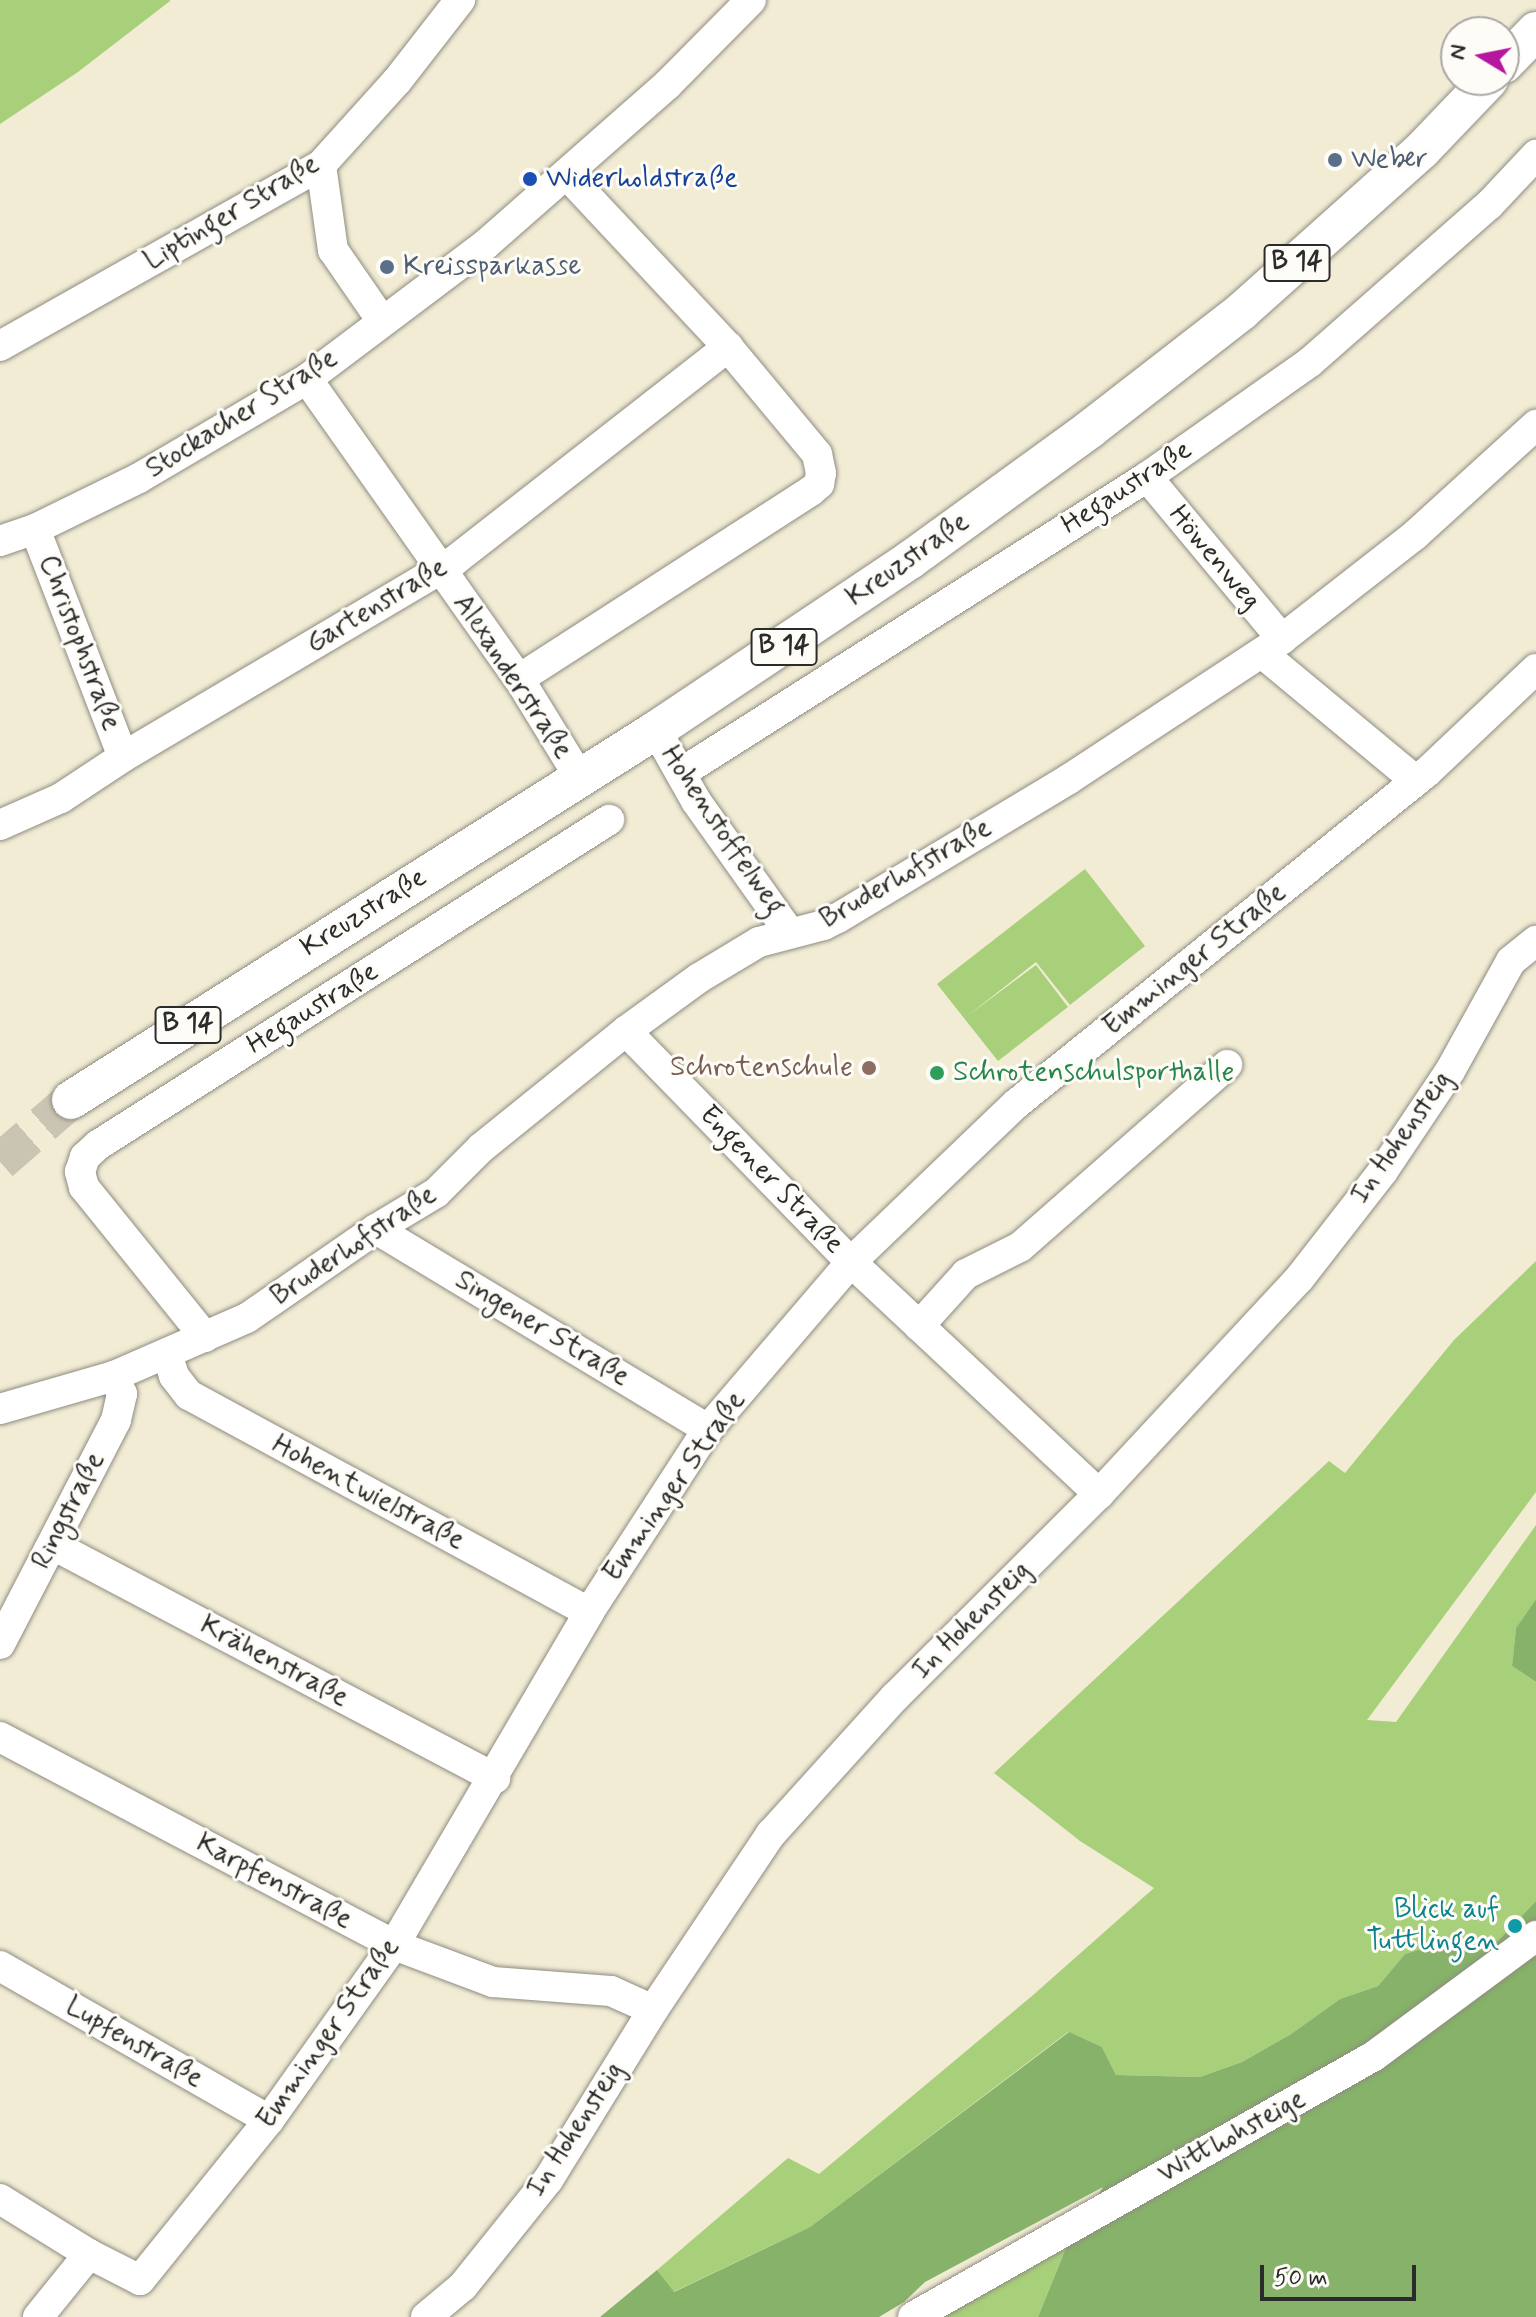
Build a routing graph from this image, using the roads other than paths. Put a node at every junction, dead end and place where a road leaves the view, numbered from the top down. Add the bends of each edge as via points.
1 (460, 0) edge
2 (751, 0) edge
3 (1536, 31) edge
4 (1520, 48) edge
5 (1474, 96) edge
6 (1536, 155) edge
7 (321, 165) junction
8 (567, 175) junction
9 (382, 321) junction
10 (0, 346) edge
11 (728, 347) junction
12 (307, 379) junction
13 (1536, 425) edge
14 (1147, 477) junction
15 (35, 529) junction
16 (0, 541) edge
17 (439, 570) junction
18 (1272, 646) junction
19 (1536, 669) edge
20 (519, 679) junction
21 (656, 730) junction
22 (123, 757) junction
23 (681, 773) junction
24 (580, 778) junction
25 (1416, 781) junction
26 (609, 820) dead end
27 (0, 825) edge
28 (789, 932) junction
29 (1536, 941) edge
30 (626, 1031) junction
31 (1227, 1065) dead end
32 (71, 1100) tunnel mouth
33 (376, 1229) junction
34 (851, 1262) junction
35 (919, 1326) junction
36 (205, 1337) junction
37 (167, 1353) junction
38 (114, 1376) junction
39 (0, 1409) edge
40 (708, 1429) junction
41 (1099, 1494) junction
42 (53, 1545) junction
43 (589, 1612) junction
44 (0, 1644) edge
45 (0, 1737) edge
46 (495, 1778) junction
47 (1536, 1936) edge
48 (394, 1945) junction
49 (0, 1966) edge
50 (653, 2010) junction
51 (269, 2120) junction
52 (0, 2199) edge
53 (89, 2254) junction
54 (38, 2317) edge
55 (426, 2317) edge
56 (913, 2317) edge

1 - 7 street, Liptinger Straße via 397,81
2 - 8 street, Stockacher Straße
3 - 4 main road
5 - 21 main road, Kreuzstraße / B 14 via 1422,150 1242,311 1090,429 910,560
6 - 14 street, Hegaustraße via 1489,205 1310,362
7 - 9 street via 333,250
7 - 10 street, Liptinger Straße
8 - 9 street, Stockacher Straße
8 - 11 street
9 - 12 street, Stockacher Straße
11 - 17 street, Gartenstraße
11 - 20 street via 817,454 819,484
12 - 15 street, Stockacher Straße via 139,478
12 - 17 street, Alexanderstraße
13 - 18 street, Bruderhofstraße via 1415,535
14 - 18 street, Höwenweg
14 - 23 street, Hegaustraße
15 - 16 street, Stockacher Straße
15 - 22 street, Christophstraße
17 - 20 street, Alexanderstraße
17 - 22 street, Gartenstraße
18 - 25 street, Höwenweg
18 - 28 street, Bruderhofstraße via 1069,779 838,918
19 - 25 street, Emminger Straße
20 - 24 street, Alexanderstraße
21 - 23 street, Hohenstoffelweg
21 - 24 main road, Kreuzstraße / B 14
22 - 27 street, Gartenstraße via 61,798
23 - 28 street, Hohenstoffelweg
24 - 32 main road, Kreuzstraße / B 14
25 - 34 street, Emminger Straße via 1016,1104
26 - 36 street, Hegaustraße via 85,1157 80,1172 84,1187
28 - 30 street, Bruderhofstraße via 720,965
29 - 41 street, In Hohensteig via 1511,961 1450,1071 1400,1146 1299,1279
30 - 33 street, Bruderhofstraße via 481,1148 436,1193
30 - 34 street, Engener Straße
31 - 35 street via 1020,1247 966,1274
33 - 36 street, Bruderhofstraße via 247,1318
33 - 40 street, Singener Straße
34 - 35 street, Engener Straße
34 - 40 street, Emminger Straße
35 - 41 street, Engener Straße
36 - 37 street, Bruderhofstraße
37 - 38 street, Bruderhofstraße
37 - 43 street, Hohentwielstraße via 174,1376 189,1395
38 - 39 street, Bruderhofstraße
38 - 42 street, Ringstraße via 122,1394 116,1420
40 - 43 street, Emminger Straße
41 - 50 street, In Hohensteig via 895,1697 771,1834
42 - 44 street, Ringstraße
42 - 46 street, Krähenstraße
43 - 46 street, Emminger Straße
45 - 48 street, Karpfenstraße
46 - 48 street, Emminger Straße
47 - 56 street, Witthohsteige via 1374,2056
48 - 50 street, Karpfenstraße via 493,1982 611,1991
48 - 51 street, Emminger Straße
49 - 51 street, Lupfenstraße
50 - 55 street, In Hohensteig via 548,2180 463,2286
51 - 53 street, Emminger Straße via 140,2280
52 - 53 street
53 - 54 street

